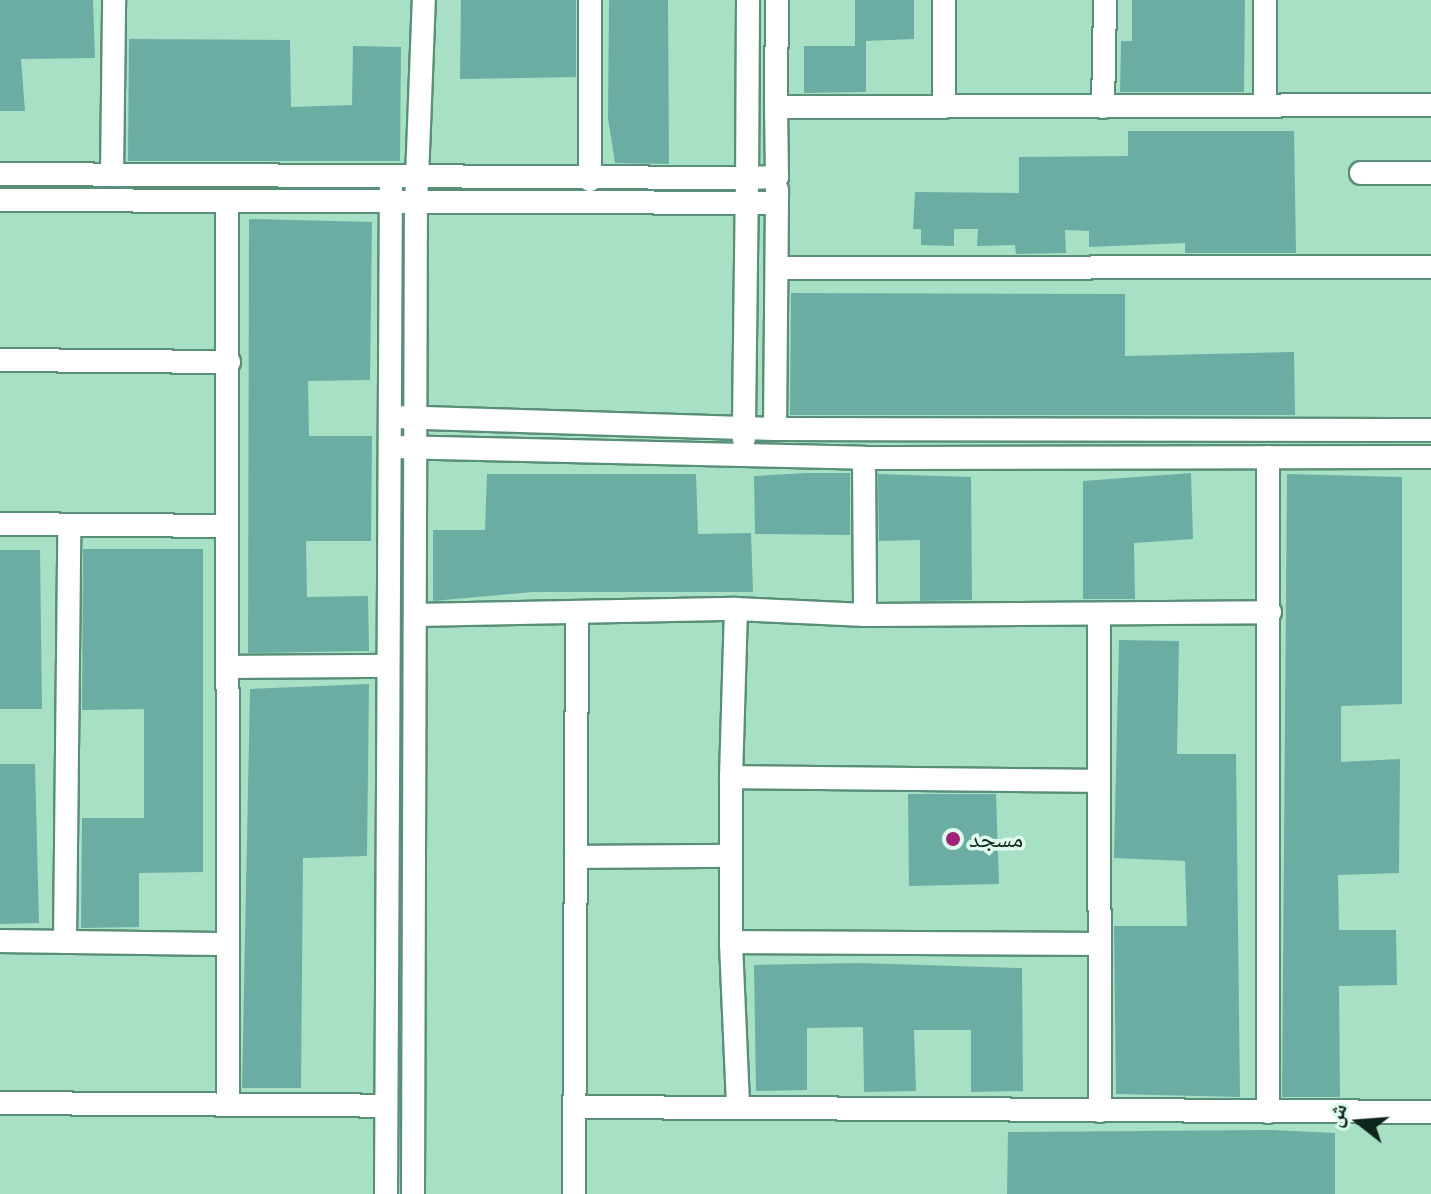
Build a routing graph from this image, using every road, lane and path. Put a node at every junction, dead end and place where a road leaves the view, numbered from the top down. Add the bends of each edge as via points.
1 (114, 0) edge
2 (424, 0) edge
3 (590, 0) edge
4 (748, 0) edge
5 (777, 0) edge
6 (944, 0) edge
7 (1105, 0) edge
8 (1265, 0) edge
9 (1431, 105) edge
10 (1265, 106) junction
11 (776, 107) junction
12 (944, 107) junction
13 (1103, 107) junction
14 (1361, 173) dead end
15 (1431, 173) edge
16 (0, 174) edge
17 (112, 175) junction
18 (391, 177) junction
19 (418, 177) junction
20 (777, 177) junction
21 (747, 178) junction
22 (590, 180) junction
23 (0, 200) edge
24 (227, 203) junction
25 (746, 203) junction
26 (777, 203) junction
27 (390, 204) junction
28 (416, 204) junction
29 (1431, 267) edge
30 (778, 268) junction
31 (0, 360) edge
32 (229, 362) junction
33 (404, 417) junction
34 (744, 427) junction
35 (775, 429) junction
36 (1431, 430) edge
37 (393, 447) junction
38 (417, 449) junction
39 (745, 456) junction
40 (1268, 457) junction
41 (1431, 457) edge
42 (864, 458) junction
43 (0, 524) edge
44 (226, 526) junction
45 (69, 528) junction
46 (736, 609) junction
47 (1270, 612) junction
48 (577, 613) junction
49 (415, 615) junction
50 (865, 615) junction
51 (1099, 615) junction
52 (388, 666) junction
53 (231, 667) junction
54 (731, 777) junction
55 (1099, 781) junction
56 (730, 856) junction
57 (576, 857) junction
58 (0, 941) edge
59 (65, 942) junction
60 (731, 942) junction
61 (226, 944) junction
62 (1096, 944) junction
63 (228, 1101) junction
64 (0, 1103) edge
65 (738, 1104) junction
66 (385, 1106) junction
67 (575, 1107) junction
68 (1100, 1111) junction
69 (1268, 1112) junction
70 (1431, 1112) edge
71 (386, 1194) edge
72 (413, 1194) edge
73 (574, 1194) edge

1 - 17 street
2 - 19 street
3 - 22 street
4 - 21 street
5 - 11 street
6 - 12 street
7 - 13 street
8 - 10 street
9 - 10 street
10 - 13 street
11 - 12 street
11 - 20 street
12 - 13 street
14 - 15 street
16 - 17 street
17 - 18 street
18 - 19 street
18 - 27 street
19 - 22 street
19 - 28 street
20 - 21 street
20 - 26 street
21 - 22 street
21 - 25 street
23 - 24 street
24 - 27 street
24 - 32 street
25 - 26 street
25 - 28 street
25 - 34 street
26 - 30 street
27 - 28 street
27 - 33 street
28 - 33 street
29 - 30 street
30 - 35 street
31 - 32 street
32 - 44 street
33 - 34 street
33 - 37 street
33 - 38 street
34 - 35 street
34 - 39 street
35 - 36 street
37 - 38 street
37 - 52 street
38 - 39 street
38 - 49 street
39 - 42 street
40 - 41 street
40 - 42 street
40 - 47 street
42 - 50 street
43 - 45 street
44 - 45 street
44 - 53 street
45 - 59 street
46 - 48 street
46 - 50 street
46 - 54 street
47 - 51 street
47 - 69 street
48 - 49 street
48 - 57 street
49 - 72 street
50 - 51 street
51 - 55 street
52 - 53 street
52 - 66 street
53 - 61 street
54 - 55 street
54 - 56 street
55 - 62 street
56 - 57 street
56 - 60 street
57 - 67 street
58 - 59 street
59 - 61 street
60 - 62 street
60 - 65 street
61 - 63 street
62 - 68 street
63 - 64 street
63 - 66 street
65 - 67 street
65 - 68 street
66 - 71 street
67 - 73 street
68 - 69 street
69 - 70 street

